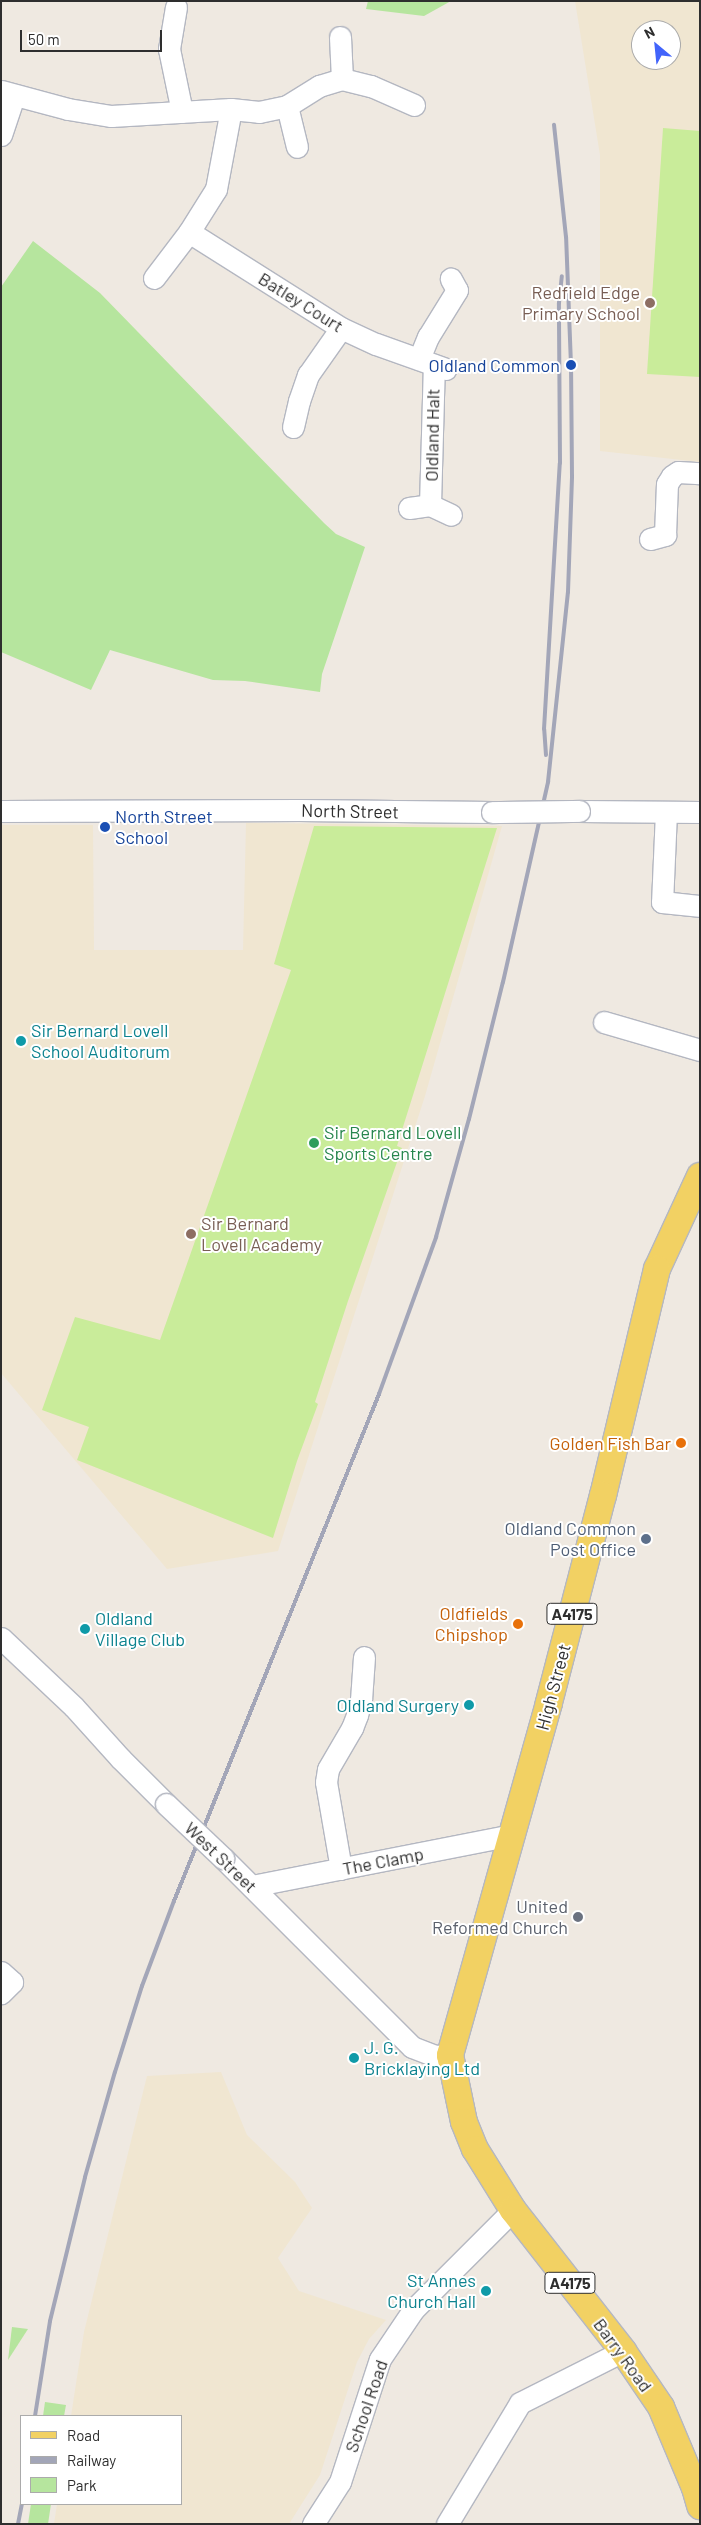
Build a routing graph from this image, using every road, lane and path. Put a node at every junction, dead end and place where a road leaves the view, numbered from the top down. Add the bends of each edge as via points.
1 (176, 7) dead end
2 (340, 37) dead end
3 (342, 79) junction
4 (7, 94) edge
5 (414, 105) dead end
6 (287, 106) junction
7 (231, 109) junction
8 (182, 112) junction
9 (1, 135) edge
10 (297, 147) dead end
11 (189, 232) junction
12 (154, 278) dead end
13 (452, 279) dead end
14 (341, 328) junction
15 (433, 364) junction
16 (293, 427) dead end
17 (700, 473) edge
18 (451, 515) dead end
19 (650, 539) dead end
20 (1, 811) edge
21 (666, 812) junction
22 (700, 812) edge
23 (699, 906) edge
24 (604, 1022) dead end
25 (700, 1050) edge
26 (700, 1176) edge
27 (1, 1638) edge
28 (364, 1657) dead end
29 (513, 1836) junction
30 (341, 1869) junction
31 (252, 1886) junction
32 (1, 1972) edge
33 (1, 1993) edge
34 (450, 2055) junction
35 (513, 2210) junction
36 (623, 2351) junction
37 (700, 2506) edge
38 (313, 2524) edge
39 (447, 2524) edge

1 - 8 street via 169,49
2 - 3 street
3 - 5 street via 371,86
3 - 6 street via 319,86
4 - 8 street via 111,116
4 - 9 street
6 - 7 street via 259,112
6 - 10 street
7 - 8 street
7 - 11 street via 216,189
11 - 12 street
11 - 14 street, Batley Court
13 - 15 street via 457,290 428,337
14 - 15 street, Batley Court
14 - 16 street via 308,375 298,400
15 - 18 street, Oldland Halt via 420,507
17 - 19 street via 678,472 672,476 667,484 665,535
20 - 21 street, North Street, bridge
21 - 22 street, North Street
21 - 23 street via 662,902
24 - 25 street
26 - 29 main road, High Street / A4175 via 657,1270
27 - 31 street, West Street, bridge
28 - 30 street via 357,1714 328,1769 326,1782
29 - 30 street, The Clamp
29 - 34 main road, High Street / A4175
30 - 31 street, The Clamp
31 - 34 street, West Street via 412,2047 435,2056
32 - 33 street via 12,1982
34 - 35 main road, Barry Road / A4175 via 464,2122 475,2149
35 - 36 main road, Barry Road / A4175
35 - 38 street, School Road via 413,2310 380,2359 340,2482
36 - 37 main road, Barry Road / A4175 via 661,2407
36 - 39 street via 520,2403

